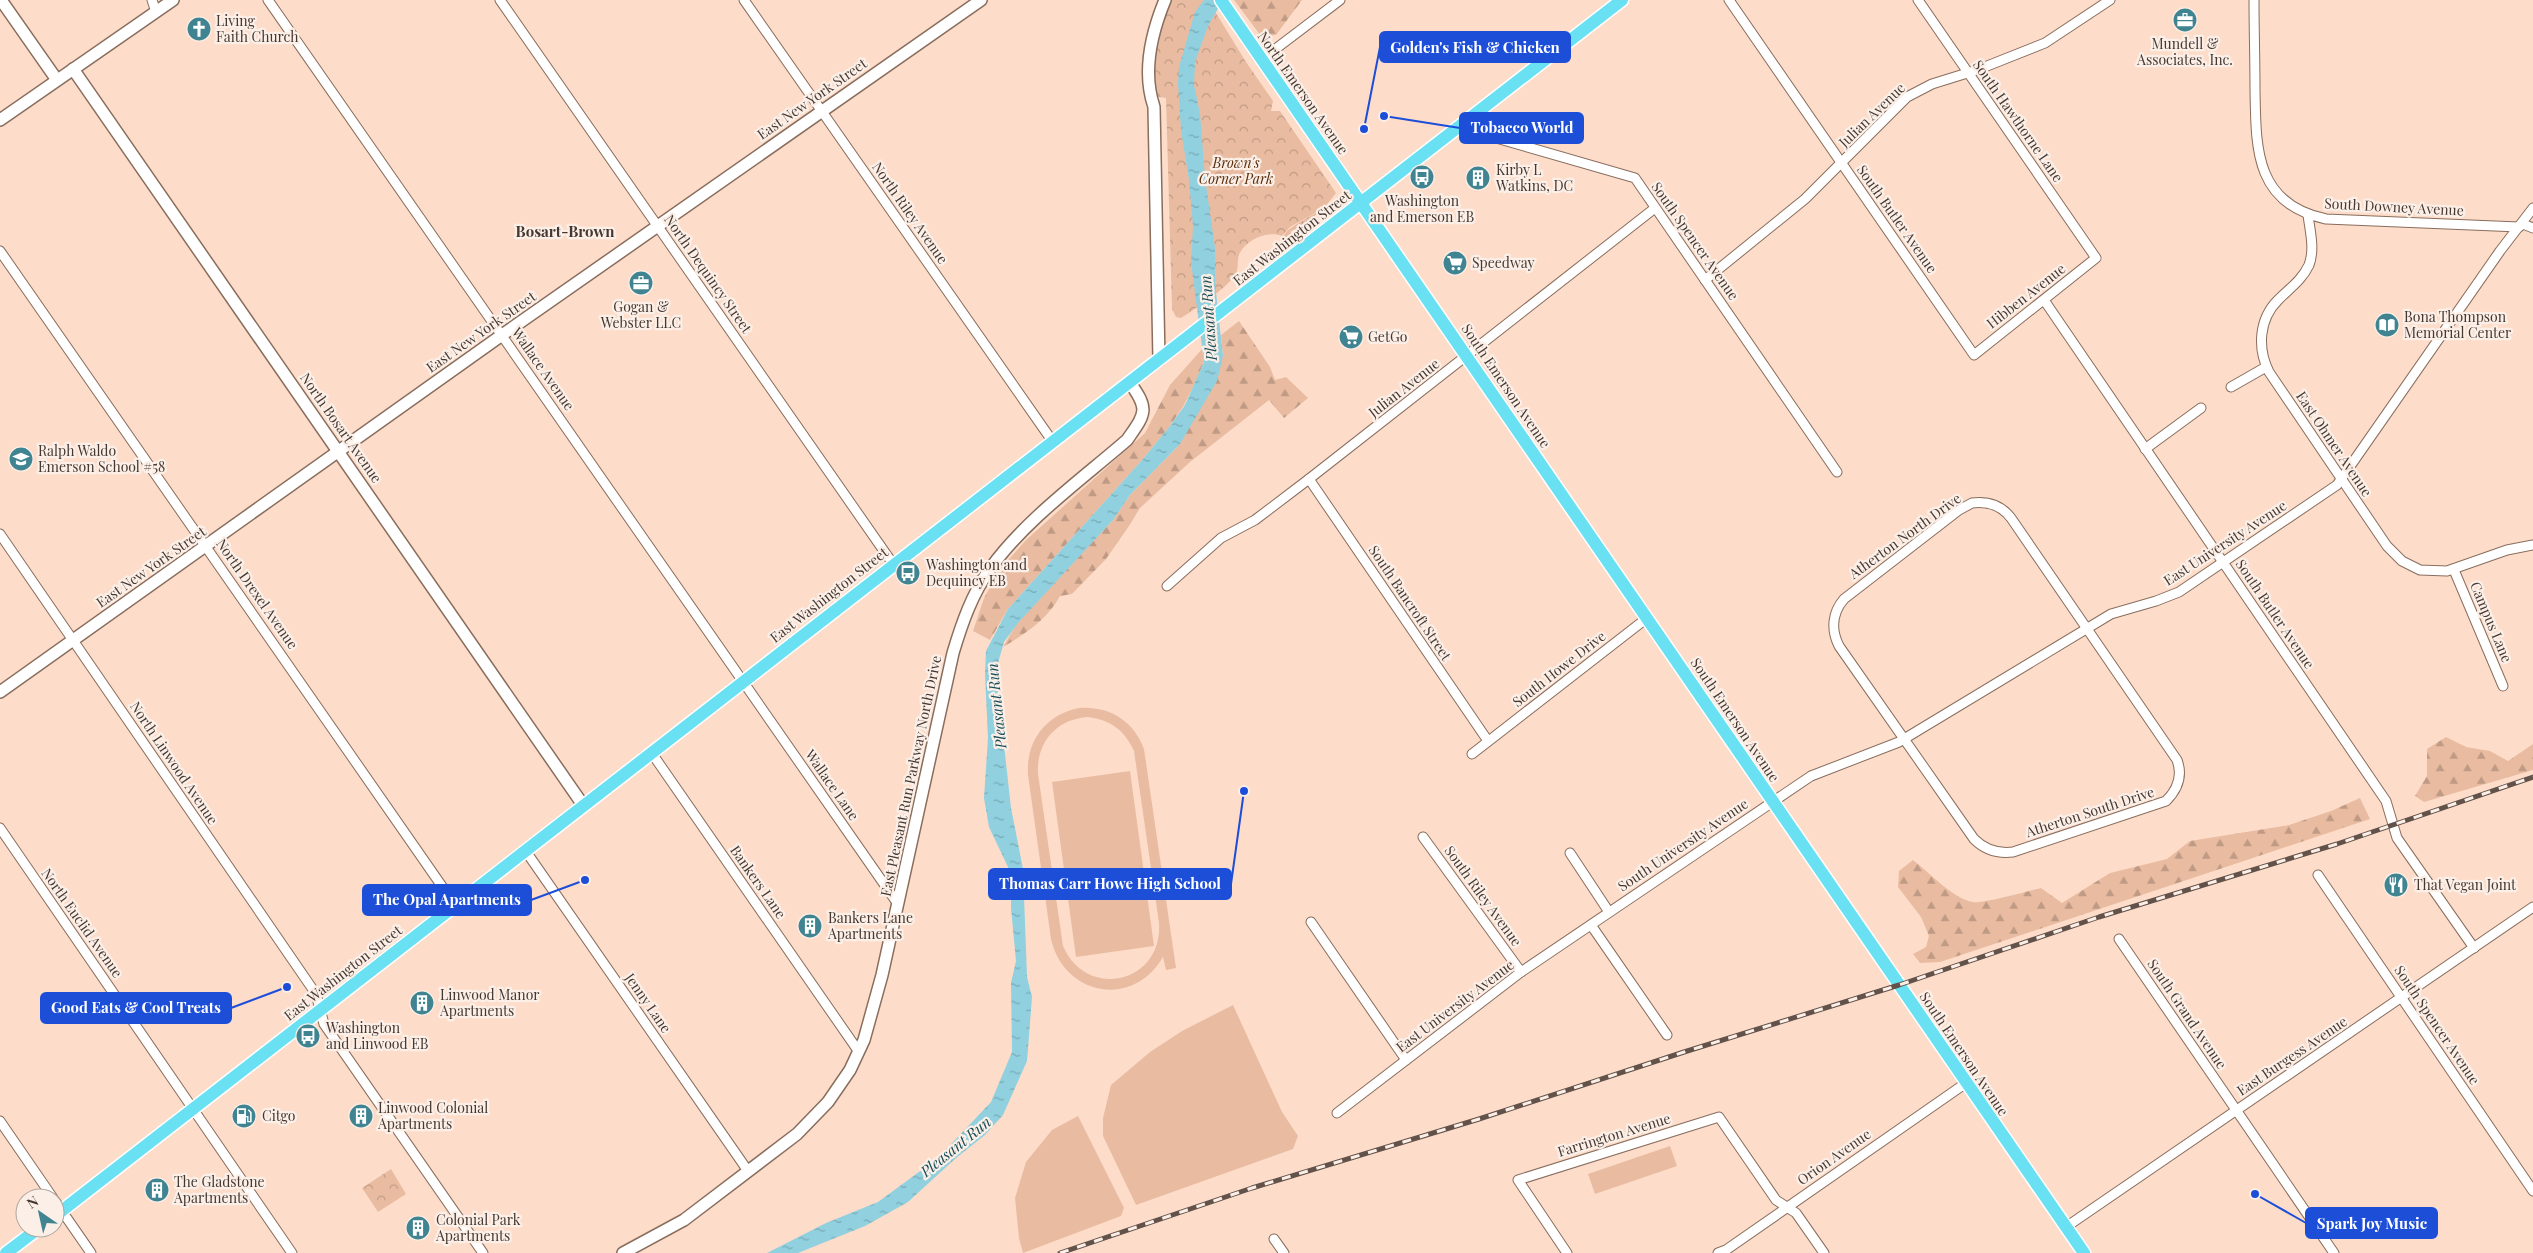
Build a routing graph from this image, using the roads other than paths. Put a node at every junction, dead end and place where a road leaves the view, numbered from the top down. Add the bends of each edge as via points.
1 (1, 0) edge
2 (152, 0) edge
3 (174, 0) edge
4 (268, 0) edge
5 (500, 0) edge
6 (744, 0) edge
7 (980, 0) edge
8 (1165, 0) edge
9 (1221, 0) edge
10 (1340, 0) edge
11 (1622, 0) edge
12 (1729, 0) edge
13 (1918, 0) edge
14 (2110, 0) edge
15 (2254, 0) edge
16 (156, 12) junction
17 (1262, 60) junction
18 (73, 69) junction
19 (1968, 72) junction
20 (57, 80) junction
21 (822, 111) junction
22 (0, 120) edge
23 (1458, 128) junction
24 (1841, 163) junction
25 (1362, 204) junction
26 (1656, 208) junction
27 (2533, 208) edge
28 (2308, 214) junction
29 (658, 226) junction
30 (2519, 227) junction
31 (2533, 228) edge
32 (0, 251) edge
33 (2096, 258) joint
34 (1705, 280) junction
35 (2044, 300) junction
36 (502, 335) junction
37 (1974, 355) joint
38 (1467, 356) junction
39 (1159, 360) junction
40 (2266, 367) junction
41 (1130, 383) junction
42 (2231, 387) dead end
43 (2201, 408) dead end
44 (1053, 442) junction
45 (2145, 449) junction
46 (339, 452) junction
47 (1837, 472) dead end
48 (2341, 478) junction
49 (1309, 479) junction
50 (0, 534) edge
51 (2533, 545) edge
52 (207, 546) junction
53 (2223, 563) junction
54 (893, 564) junction
55 (2454, 570) junction
56 (1168, 586) dead end
57 (1646, 618) junction
58 (2086, 627) junction
59 (73, 640) junction
60 (743, 681) junction
61 (2503, 686) dead end
62 (0, 692) edge
63 (1904, 739) junction
64 (1488, 741) junction
65 (650, 752) junction
66 (1472, 754) dead end
67 (1773, 802) junction
68 (583, 805) junction
69 (0, 828) edge
70 (1423, 837) dead end
71 (525, 850) junction
72 (1570, 853) dead end
73 (2318, 875) dead end
74 (898, 904) junction
75 (454, 905) junction
76 (2533, 907) edge
77 (1609, 912) junction
78 (1311, 922) dead end
79 (1591, 924) junction
80 (2119, 939) dead end
81 (2474, 948) junction
82 (1521, 972) junction
83 (2402, 998) junction
84 (320, 1010) junction
85 (1668, 1036) dead end
86 (859, 1052) junction
87 (1406, 1060) junction
88 (1966, 1083) junction
89 (193, 1108) junction
90 (2236, 1110) junction
91 (1337, 1113) dead end
92 (0, 1121) edge
93 (748, 1171) junction
94 (44, 1188) edge
95 (2533, 1191) edge
96 (65, 1200) edge
97 (1787, 1207) junction
98 (65, 1218) edge
99 (2066, 1227) junction
100 (26, 1238) edge
101 (1274, 1239) dead end
102 (6, 1253) edge
103 (91, 1253) edge
104 (292, 1253) edge
105 (483, 1253) edge
106 (623, 1253) edge
107 (1284, 1253) edge
108 (1567, 1253) edge
109 (1718, 1253) edge
110 (1824, 1253) edge
111 (2084, 1253) edge
112 (2334, 1253) edge

1 - 20 street
2 - 16 street
3 - 16 street
4 - 36 street, Wallace Avenue
5 - 29 street, North Dequincy Street
6 - 21 street, North Riley Avenue
7 - 21 street, East New York Street
8 - 39 street via 1153,35 1148,72 1148,91 1154,108
9 - 17 main road, North Emerson Avenue
10 - 17 street
11 - 23 main road, East Washington Street
12 - 24 street, South Butler Avenue
13 - 19 street, South Hawthorne Lane
14 - 19 street, Julian Avenue via 2045,43
15 - 28 street, South Downey Avenue via 2258,154 2272,186 2286,201
16 - 18 street
17 - 25 main road, North Emerson Avenue
18 - 20 street
18 - 46 street, North Bosart Avenue
19 - 24 street, Julian Avenue via 1932,84 1907,97
19 - 33 street, South Hawthorne Lane
20 - 22 street
21 - 29 street, East New York Street
21 - 44 street, North Riley Avenue
23 - 25 main road, East Washington Street
23 - 26 street, South Spencer Avenue via 1635,178
24 - 34 street, Julian Avenue via 1791,212
24 - 37 street, South Butler Avenue
25 - 38 main road, South Emerson Avenue
25 - 39 main road, East Washington Street
26 - 34 street, South Spencer Avenue
26 - 38 street, Julian Avenue
27 - 30 street, East University Avenue
28 - 30 street, South Downey Avenue via 2331,220
28 - 40 street, East Ohmer Avenue via 2312,245 2310,261 2301,279 2277,300 2266,318 2261,342
29 - 36 street, East New York Street
29 - 54 street, North Dequincy Street
30 - 31 street, South Downey Avenue via 2523,224
30 - 48 street, East University Avenue
32 - 52 street, North Drexel Avenue
33 - 35 street, Hibben Avenue
34 - 47 street, South Spencer Avenue
35 - 37 street, Hibben Avenue
35 - 45 street, South Butler Avenue
36 - 46 street, East New York Street
36 - 60 street, Wallace Avenue
38 - 49 street, Julian Avenue
38 - 57 main road, South Emerson Avenue
39 - 41 main road, East Washington Street
40 - 42 street
40 - 48 street, East Ohmer Avenue
41 - 44 main road, East Washington Street
41 - 74 street, East Pleasant Run Parkway North Drive via 1144,408 1138,424 1126,440 1016,538 990,568 968,609 953,652
43 - 45 street
44 - 54 main road, East Washington Street
45 - 53 street, South Butler Avenue
46 - 52 street, East New York Street
46 - 68 street, North Bosart Avenue
48 - 53 street, East University Avenue via 2334,488
48 - 55 street, East Ohmer Avenue via 2398,558 2420,570
49 - 56 street, Julian Avenue via 1255,520 1221,538
49 - 64 street, South Bancroft Street
50 - 59 street, North Linwood Avenue
51 - 55 street, East Ohmer Avenue via 2507,550
52 - 59 street, East New York Street
52 - 75 street, North Drexel Avenue
53 - 58 street, East University Avenue via 2179,592 2118,611
53 - 81 street, South Butler Avenue via 2386,801 2398,838
54 - 60 main road, East Washington Street
55 - 61 street, Campus Lane
57 - 64 street, South Howe Drive
57 - 67 main road, South Emerson Avenue
58 - 63 street, East University Avenue
58 - 63 street, Atherton North Drive via 2008,514 1987,503 1963,507 1847,596 1833,621 1839,646
58 - 63 street, Atherton South Drive via 2177,760 2178,785 2162,804 2013,852 1998,853 1974,839
59 - 62 street, East New York Street
59 - 84 street, North Linwood Avenue via 316,994
60 - 65 main road, East Washington Street
60 - 74 street, Wallace Lane
63 - 67 street, East University Avenue via 1818,772
64 - 66 street, South Howe Drive
65 - 68 main road, East Washington Street
65 - 86 street, Bankers Lane
67 - 77 street, South University Avenue
67 - 88 main road, South Emerson Avenue
68 - 71 main road, East Washington Street
69 - 89 street, North Euclid Avenue
70 - 82 street, South Riley Avenue
71 - 75 main road, East Washington Street
71 - 93 street, Jenny Lane
72 - 77 street
73 - 83 street, South Spencer Avenue
74 - 86 street, East Pleasant Run Parkway North Drive via 881,981
75 - 84 main road, East Washington Street
76 - 81 street, East Burgess Avenue
77 - 79 street, South University Avenue
78 - 87 street
79 - 82 street, East University Avenue
79 - 85 street
80 - 90 street, South Grand Avenue
81 - 83 street, East Burgess Avenue
82 - 87 street, East University Avenue
83 - 90 street, East Burgess Avenue
83 - 95 street, South Spencer Avenue
84 - 89 main road, East Washington Street
84 - 105 street, North Linwood Avenue via 324,1024
86 - 93 street, East Pleasant Run Parkway North Drive via 819,1113
87 - 91 street, East University Avenue
88 - 97 street, Orion Avenue
88 - 99 main road, South Emerson Avenue
89 - 96 main road, East Washington Street
89 - 104 street, North Euclid Avenue
90 - 99 street, East Burgess Avenue
90 - 112 street, South Grand Avenue
92 - 94 street
93 - 106 street, East Pleasant Run Parkway North Drive via 678,1224
97 - 108 street, Farrington Avenue via 1776,1200 1719,1117 1518,1180
97 - 109 street, Orion Avenue
97 - 110 street via 1796,1213
98 - 103 street
99 - 111 main road, South Emerson Avenue
100 - 102 main road
101 - 107 street

